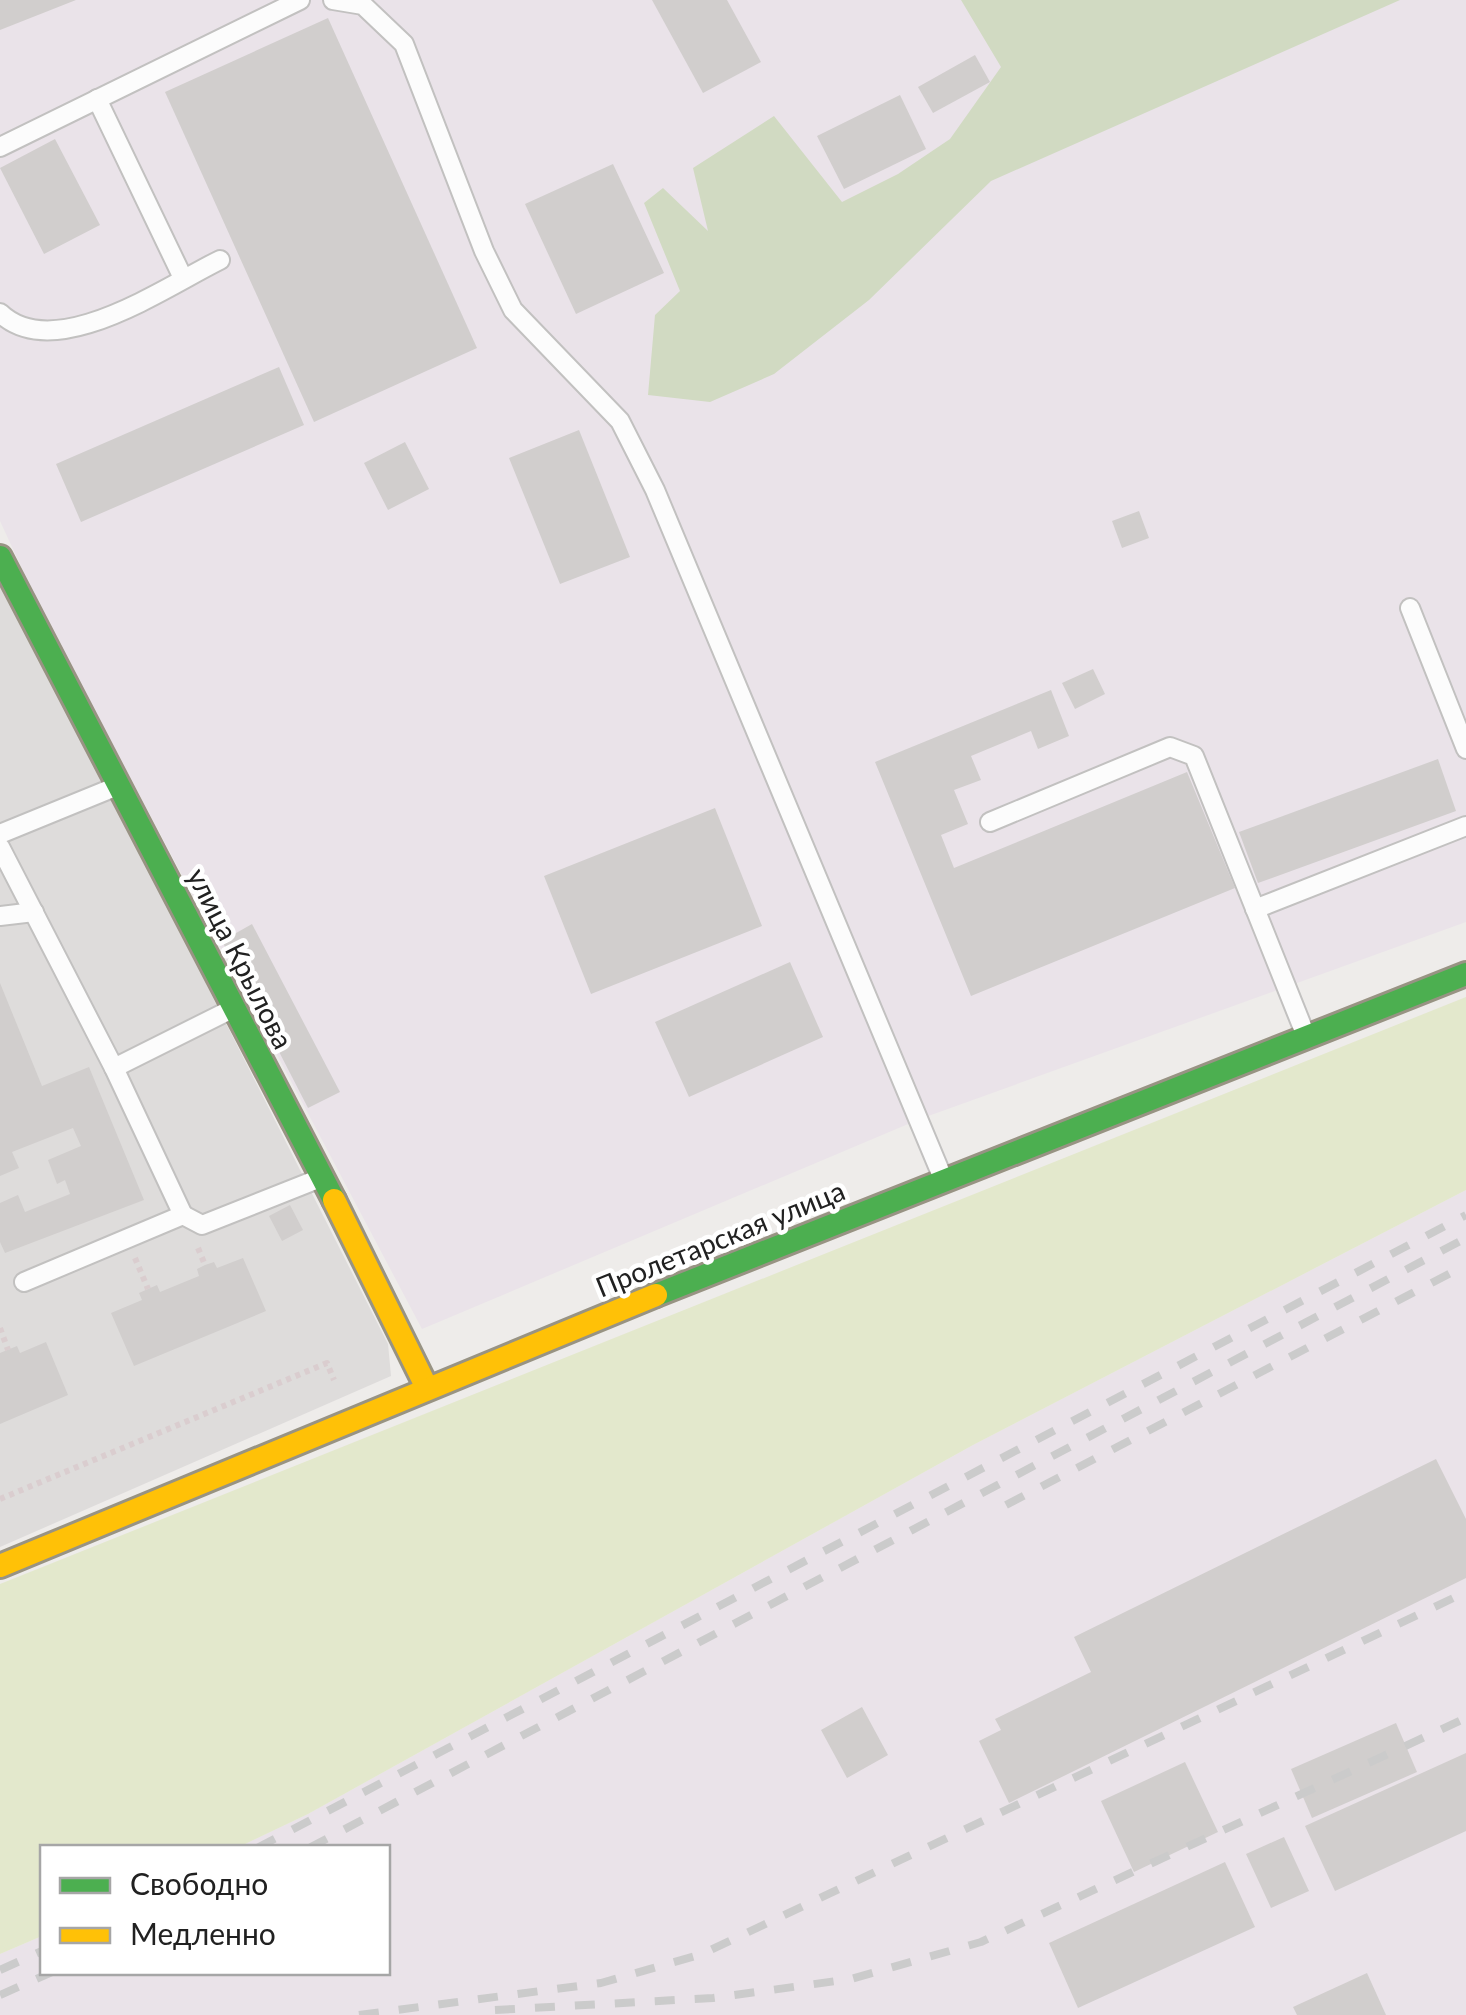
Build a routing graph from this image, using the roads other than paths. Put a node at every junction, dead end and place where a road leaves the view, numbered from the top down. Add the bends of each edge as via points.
1 (300, 0) edge
2 (333, 0) edge
3 (97, 100) junction
4 (0, 147) edge
5 (220, 260) dead end
6 (183, 278) junction
7 (0, 313) edge
8 (0, 557) edge
9 (1410, 608) dead end
10 (1466, 749) edge
11 (118, 786) junction
12 (990, 822) dead end
13 (1466, 826) edge
14 (0, 834) edge
15 (0, 847) edge
16 (1256, 908) junction
17 (34, 912) junction
18 (0, 916) edge
19 (1466, 974) edge
20 (234, 1008) junction
21 (1306, 1036) junction
22 (114, 1068) junction
23 (323, 1177) junction
24 (944, 1182) junction
25 (183, 1215) junction
26 (24, 1282) dead end
27 (427, 1388) junction
28 (0, 1566) edge

1 - 3 lane
2 - 24 lane via 363,5 404,44 484,251 514,310 620,422 646,472
3 - 4 lane
3 - 6 lane
5 - 6 lane
6 - 7 lane via 77,330 44,334
8 - 11 street, улица Крылова
9 - 10 lane
11 - 14 lane
11 - 20 street, улица Крылова
12 - 16 lane via 1170,747 1194,756
13 - 16 lane
15 - 17 lane
16 - 21 lane
17 - 18 lane
17 - 22 lane
19 - 21 street, Пролетарская улица
20 - 22 lane
20 - 23 street, улица Крылова
21 - 24 street, Пролетарская улица
22 - 25 lane
23 - 25 lane via 202,1224
23 - 27 street, улица Крылова
24 - 27 street, Пролетарская улица
25 - 26 lane
27 - 28 street, Пролетарская улица

